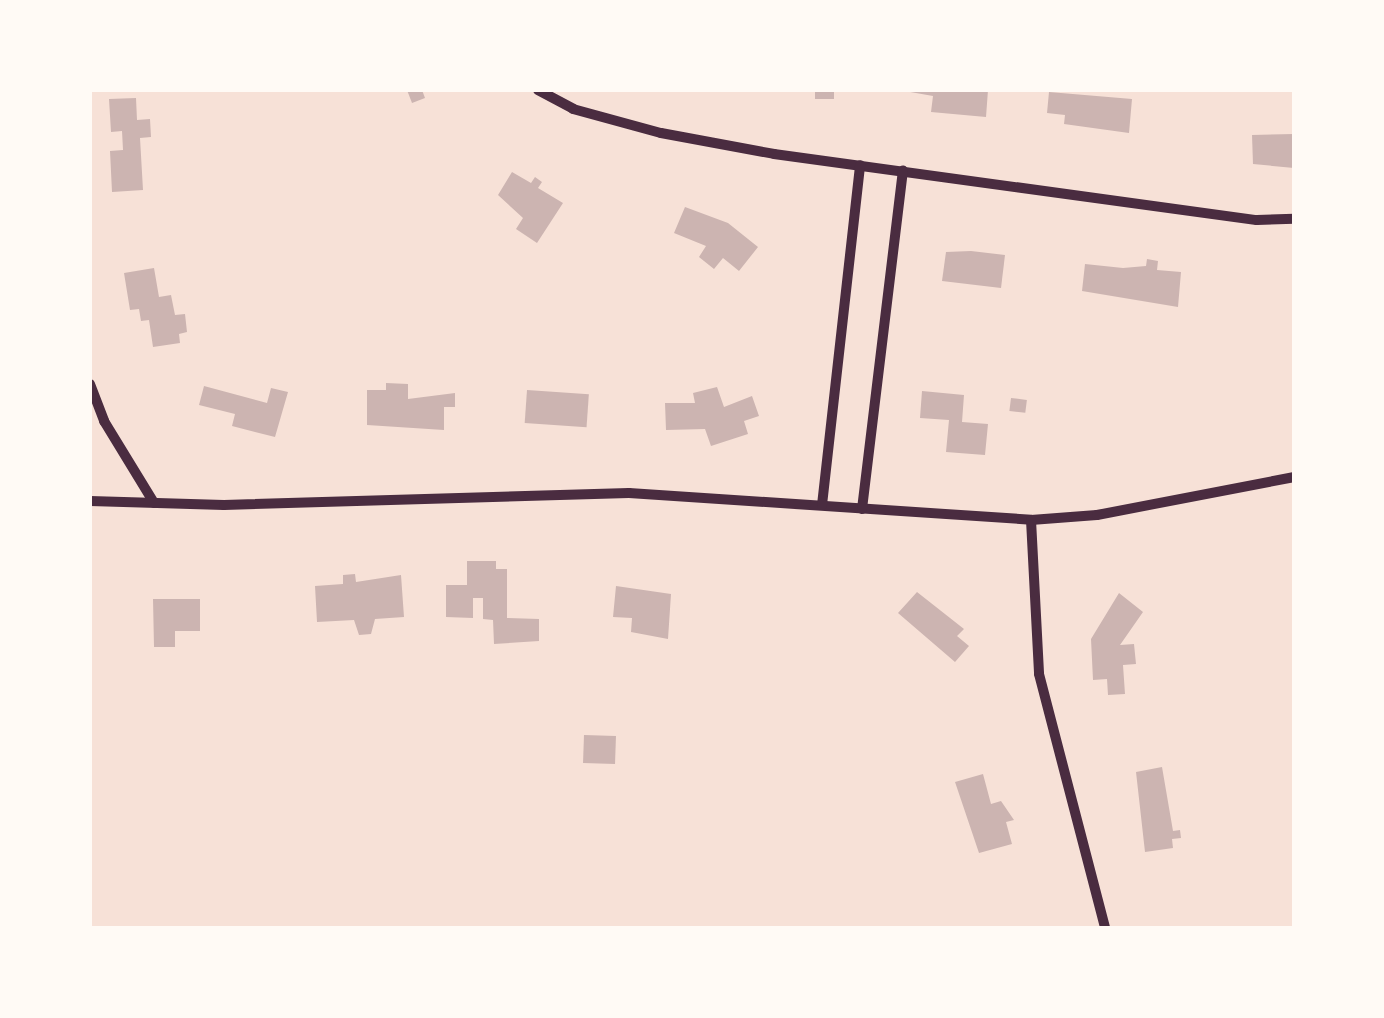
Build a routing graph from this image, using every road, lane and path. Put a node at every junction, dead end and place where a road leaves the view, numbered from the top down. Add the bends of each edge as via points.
1 (538, 90) edge
2 (860, 165) junction
3 (903, 170) junction
4 (1294, 219) edge
5 (90, 384) edge
6 (1294, 478) edge
7 (90, 502) edge
8 (154, 503) junction
9 (822, 506) junction
10 (862, 509) junction
11 (1031, 520) junction
12 (1105, 928) edge

1 - 2 street via 573,109 661,133
2 - 3 street
2 - 9 street
3 - 4 street via 1257,220
3 - 10 street
5 - 8 street via 104,421
6 - 11 street via 1098,515
7 - 8 street
8 - 9 street via 629,493
9 - 10 street
10 - 11 street
11 - 12 street via 1038,674

